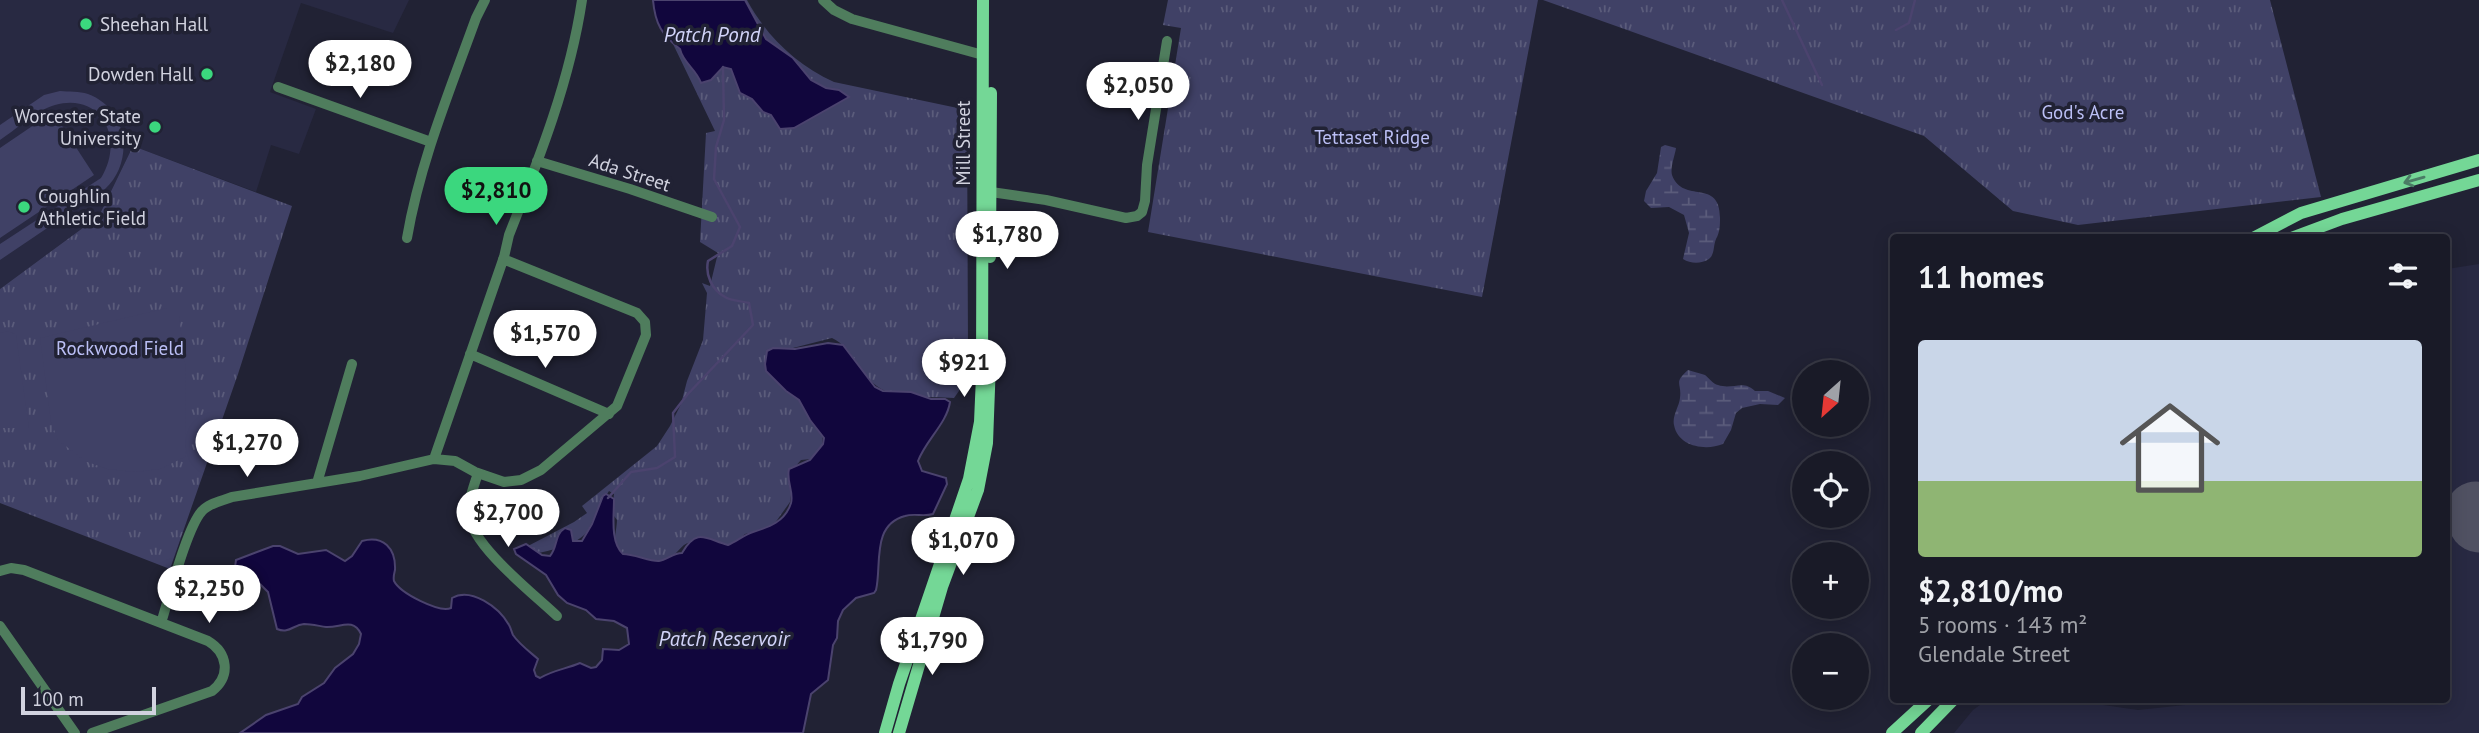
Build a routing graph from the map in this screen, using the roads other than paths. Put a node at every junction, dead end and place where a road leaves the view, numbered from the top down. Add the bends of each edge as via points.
1 (485, 0) edge
2 (582, 0) edge
3 (823, 0) edge
4 (983, 0) edge
5 (991, 0) edge
6 (1167, 40) dead end
7 (983, 55) junction
8 (278, 87) dead end
9 (431, 142) junction
10 (2479, 160) edge
11 (537, 161) junction
12 (2479, 180) edge
13 (991, 192) junction
14 (712, 217) dead end
15 (2261, 234) edge
16 (2302, 234) edge
17 (407, 238) dead end
18 (503, 259) junction
19 (470, 354) junction
20 (352, 364) dead end
21 (609, 414) junction
22 (434, 459) junction
23 (478, 473) junction
24 (317, 483) junction
25 (958, 529) junction
26 (0, 571) edge
27 (557, 616) dead end
28 (161, 623) junction
29 (0, 626) edge
30 (1925, 703) edge
31 (1950, 703) edge
32 (75, 733) edge
33 (92, 733) edge
34 (885, 733) edge
35 (898, 733) edge
36 (1892, 733) edge
37 (1921, 733) edge

1 - 9 street
2 - 11 street via 576,40
3 - 7 street via 852,19
4 - 7 main road, Mill Street
5 - 13 main road, Mill Street
6 - 13 street via 1142,212 1126,218
7 - 25 main road, Mill Street via 980,422
8 - 9 street
9 - 17 street
10 -> 15 main road via 2301,214
11 - 14 street, Ada Street
11 - 18 street
12 - 16 main road
13 - 25 main road, Mill Street via 987,443 978,490
18 - 19 street
18 - 21 street via 637,313 645,322 646,335 617,406
19 - 21 street
19 - 22 street
20 - 24 street
21 - 23 street via 541,470 521,480 504,482
22 - 23 street via 455,461
22 - 24 street
23 - 27 street via 469,504 476,534
24 - 28 street via 232,498 204,509 192,528
25 - 34 main road, Mill Street
25 - 35 main road, Mill Street
26 - 28 street via 24,570
28 - 33 street via 216,646 225,662 222,680 208,693
29 - 32 street
30 - 36 main road
31 - 37 main road

